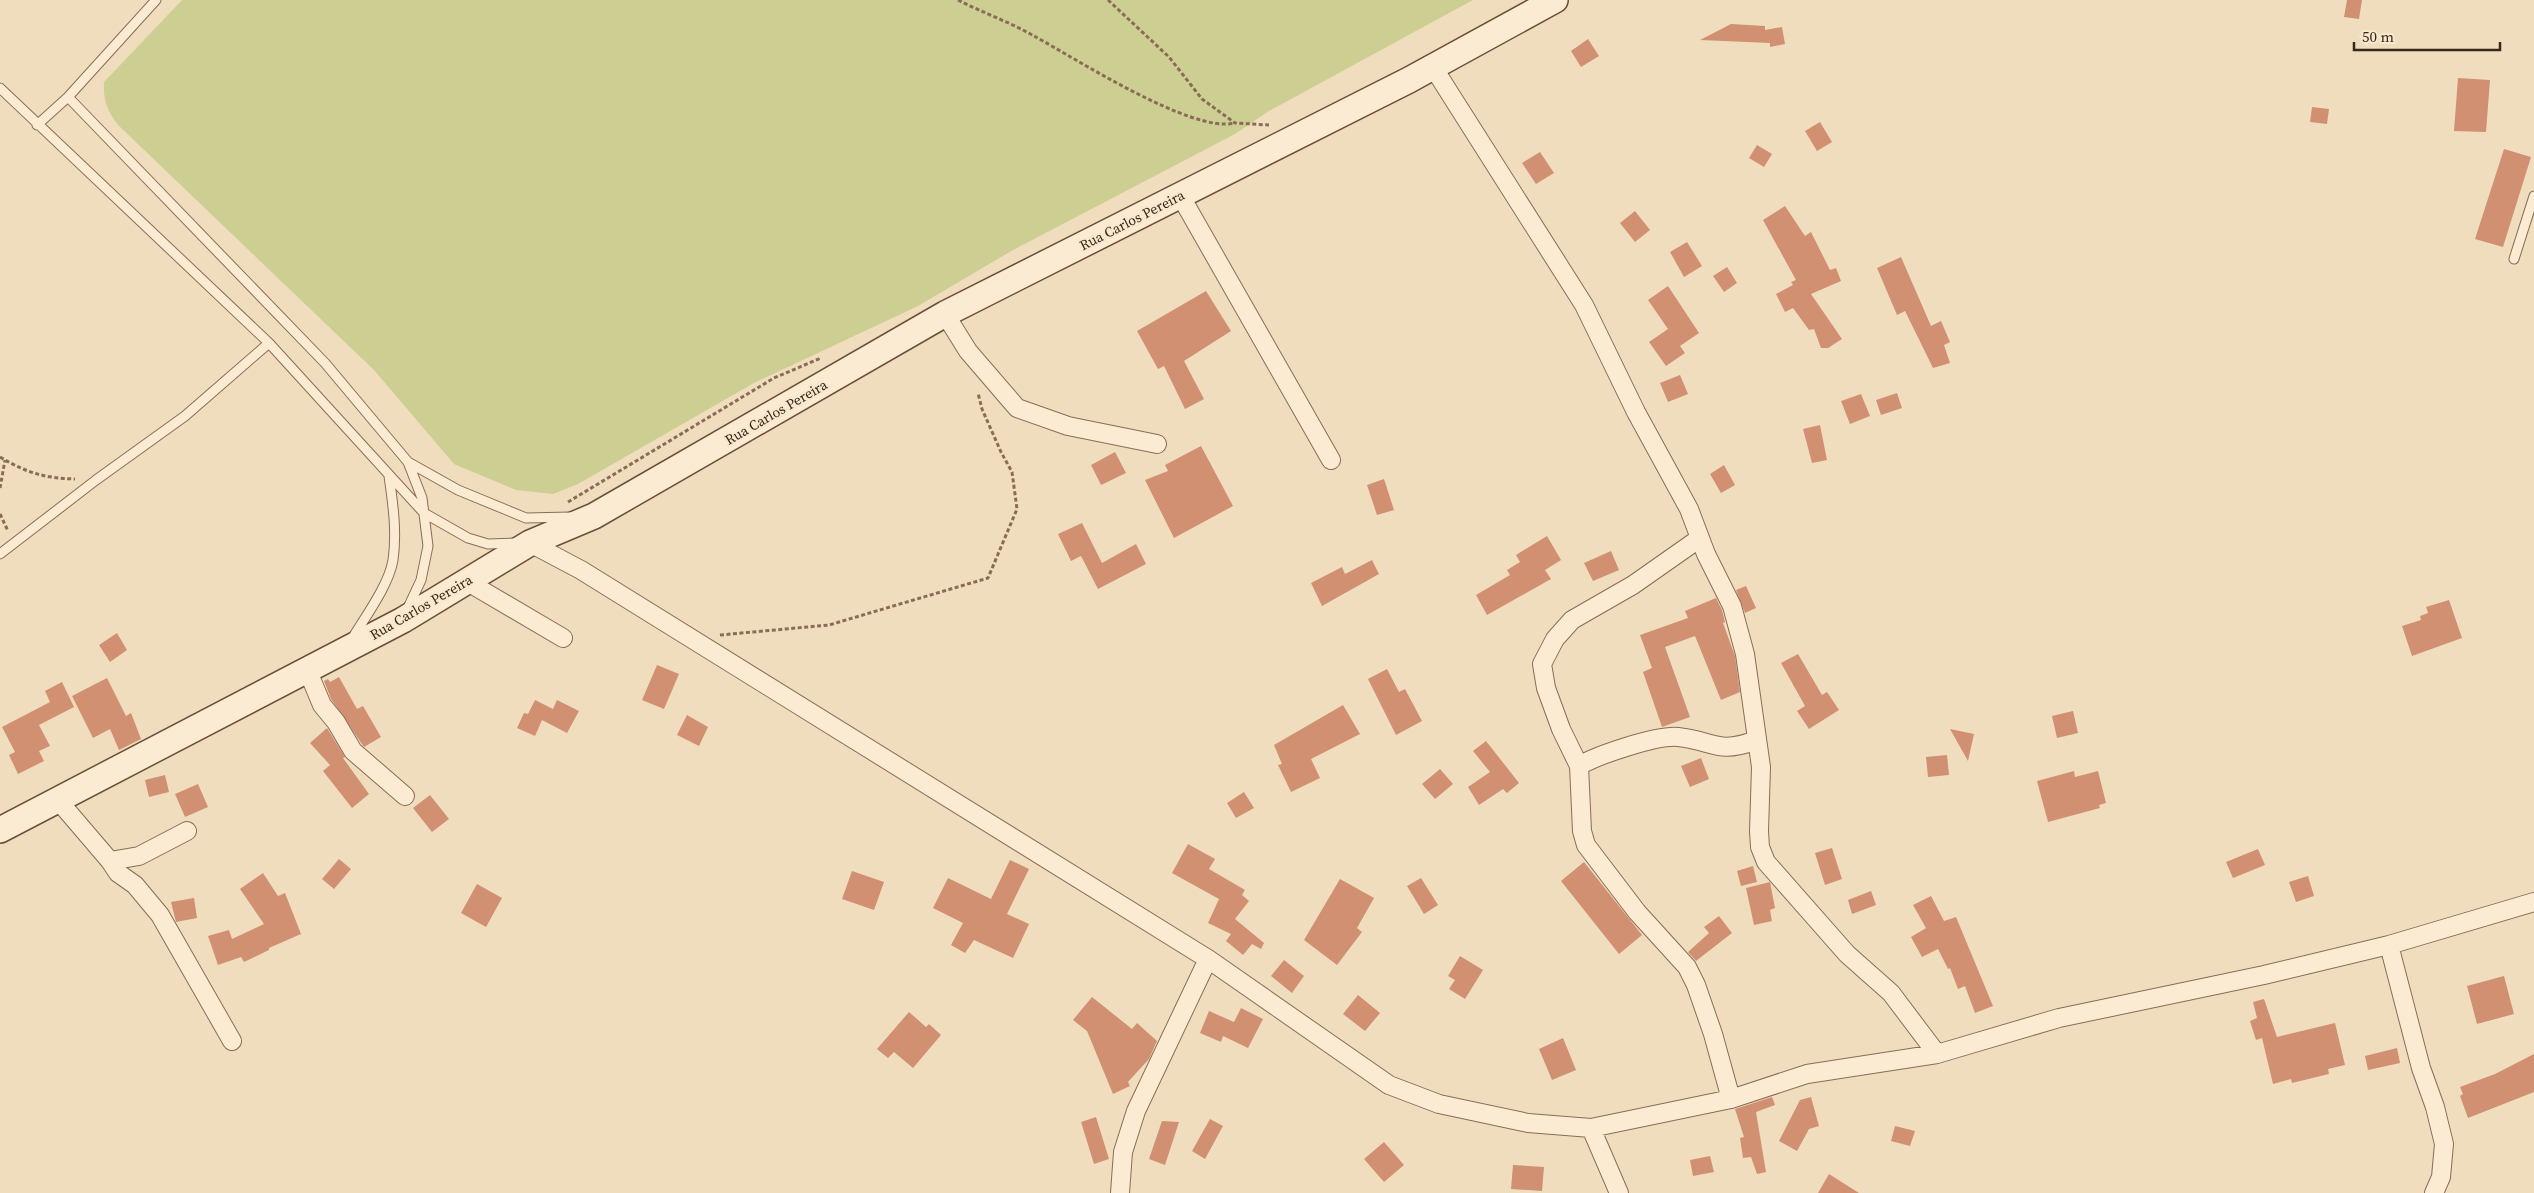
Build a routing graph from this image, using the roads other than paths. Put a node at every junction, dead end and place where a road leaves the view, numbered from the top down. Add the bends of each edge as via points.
1 (156, 0) edge
2 (1555, 0) edge
3 (1433, 67) junction
4 (0, 88) edge
5 (68, 97) junction
6 (38, 125) junction
7 (1180, 195) junction
8 (2534, 196) edge
9 (2514, 259) dead end
10 (945, 314) junction
11 (269, 343) junction
12 (1157, 444) dead end
13 (1331, 460) dead end
14 (408, 462) junction
15 (388, 475) junction
16 (424, 513) junction
17 (594, 516) junction
18 (1700, 538) junction
19 (530, 543) junction
20 (0, 554) edge
21 (466, 581) junction
22 (403, 620) junction
23 (563, 638) dead end
24 (346, 650) junction
25 (308, 669) junction
26 (1757, 740) junction
27 (1579, 766) junction
28 (405, 796) dead end
29 (57, 799) junction
30 (0, 830) edge
31 (187, 831) dead end
32 (110, 861) junction
33 (2534, 902) edge
34 (2389, 945) junction
35 (1208, 959) junction
36 (232, 1041) dead end
37 (1936, 1054) junction
38 (1731, 1099) junction
39 (1591, 1128) junction
40 (1120, 1193) edge
41 (1619, 1193) edge
42 (2434, 1193) edge

1 - 5 lane
2 - 3 main road, Rua Carlos Pereira
3 - 7 main road, Rua Carlos Pereira
3 - 18 street via 1584,305 1636,412 1689,509
4 - 6 lane
5 - 6 lane
5 - 14 lane via 325,362
6 - 11 lane
7 - 10 main road, Rua Carlos Pereira
7 - 13 street
8 - 9 lane
10 - 12 street via 968,351 1016,408 1068,426
10 - 17 main road, Rua Carlos Pereira
11 - 15 lane
11 - 20 lane via 185,416
14 - 16 lane via 422,498
14 - 17 lane via 458,490 526,518
15 - 16 lane
15 - 24 lane via 395,515 393,562
16 - 19 lane via 468,538 488,544
16 - 22 lane via 428,546 421,580
17 - 19 main road, Rua Carlos Pereira
18 - 26 street via 1732,606 1745,654
18 - 27 street via 1633,585 1572,620 1548,650 1542,664 1546,688
19 - 21 main road, Rua Carlos Pereira
19 - 35 street via 581,570
21 - 22 main road, Rua Carlos Pereira
21 - 23 street
22 - 24 main road, Rua Carlos Pereira
24 - 25 main road, Rua Carlos Pereira
25 - 28 street via 322,705 353,751
25 - 29 main road, Rua Carlos Pereira
26 - 27 street via 1737,747 1719,748 1676,737 1592,758
26 - 37 street via 1761,767 1760,847 1766,862 1848,954 1891,993
27 - 38 street via 1582,831 1586,845 1637,912 1687,966 1713,1034
29 - 30 main road, Rua Carlos Pereira
29 - 32 street
31 - 32 street via 140,856
32 - 36 street via 118,873 136,885 160,915
33 - 34 street
34 - 37 street via 2059,1018
34 - 42 street via 2444,1144 2440,1178
35 - 39 street via 1388,1085 1440,1104 1475,1112 1528,1123
35 - 40 street via 1136,1111 1123,1152
37 - 38 street via 1807,1074
38 - 39 street
39 - 41 street

